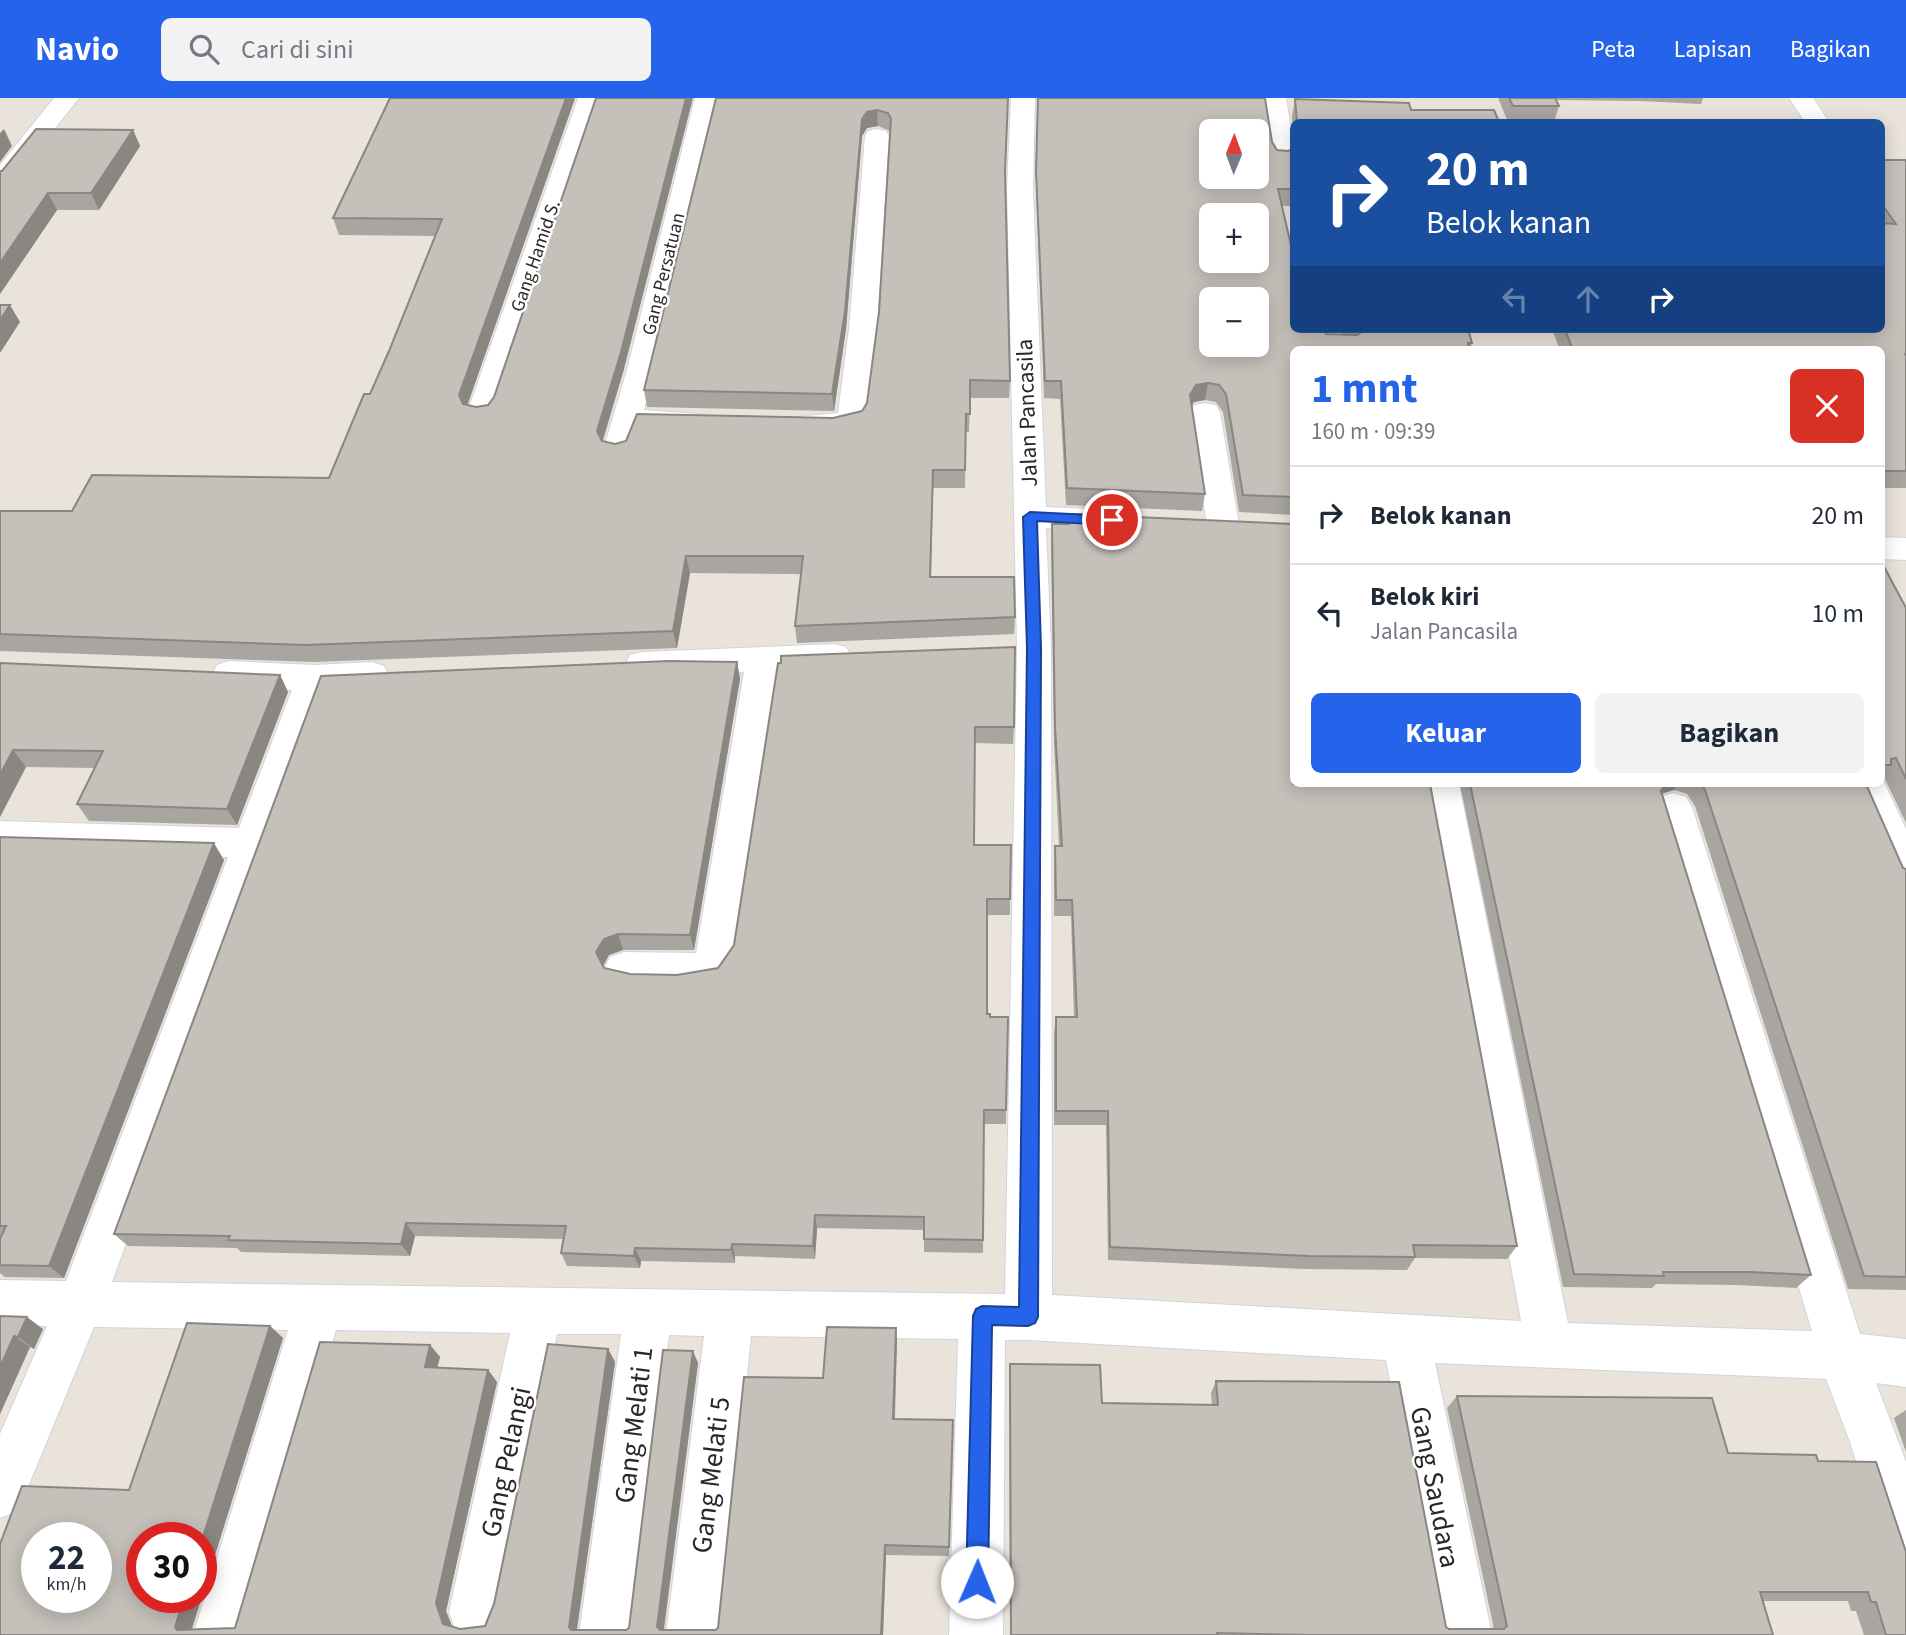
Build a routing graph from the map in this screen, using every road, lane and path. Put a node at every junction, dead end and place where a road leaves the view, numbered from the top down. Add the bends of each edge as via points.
1 (67, 98) edge
2 (590, 98) edge
3 (707, 98) edge
4 (1023, 98) edge
5 (1275, 98) edge
6 (1801, 98) edge
7 (1815, 119) edge
8 (877, 136) edge
9 (1284, 159) edge
10 (0, 181) edge
11 (1205, 412) dead end
12 (482, 413) edge
13 (627, 419) junction
14 (719, 421) edge
15 (785, 423) edge
16 (618, 449) edge
17 (1030, 517) junction
18 (1154, 522) edge
19 (1258, 527) edge
20 (1885, 548) edge
21 (1906, 549) edge
22 (872, 654) edge
23 (764, 658) junction
24 (614, 665) edge
25 (191, 673) edge
26 (409, 674) edge
27 (314, 678) junction
28 (1442, 787) edge
29 (1868, 787) edge
30 (1673, 807) dead end
31 (0, 836) edge
32 (252, 843) junction
33 (1906, 872) edge
34 (624, 969) dead end
35 (0, 1303) edge
36 (81, 1303) junction
37 (319, 1307) junction
38 (538, 1311) junction
39 (648, 1312) junction
40 (730, 1315) junction
41 (1005, 1316) junction
42 (1406, 1338) junction
43 (1549, 1346) junction
44 (1846, 1356) junction
45 (1906, 1363) edge
46 (0, 1493) edge
47 (1906, 1542) edge
48 (475, 1612) dead end
49 (220, 1635) edge
50 (606, 1635) edge
51 (693, 1635) edge
52 (976, 1635) edge
53 (1465, 1635) edge

1 - 10 street
2 - 12 street, Gang Hamid S.
3 - 13 street, Gang Persatuan
4 - 17 street, Jalan Pancasila via 1020,188
5 - 9 street
6 - 7 street
8 - 15 street via 853,416 845,424
11 - 19 street via 1209,524
13 - 14 street
13 - 16 street, Gang Persatuan
17 - 18 street
17 - 41 street, Jalan Pancasila via 1021,648
20 - 21 street
22 - 23 street
23 - 24 street
23 - 34 street via 715,960 707,969 698,970
25 - 27 street
26 - 27 street
27 - 32 street
28 - 43 street
29 - 33 street
30 - 44 street
31 - 32 street
32 - 36 street
35 - 36 street
36 - 37 street
36 - 46 street
37 - 38 street
37 - 49 street
38 - 39 street
38 - 48 street, Gang Pelangi
39 - 40 street
39 - 50 street, Gang Melati 1
40 - 41 street
40 - 51 street, Gang Melati 5
41 - 42 street
41 - 52 street, Jalan Pancasila
42 - 43 street
42 - 53 street, Gang Saudara
43 - 44 street
44 - 45 street
44 - 47 street

